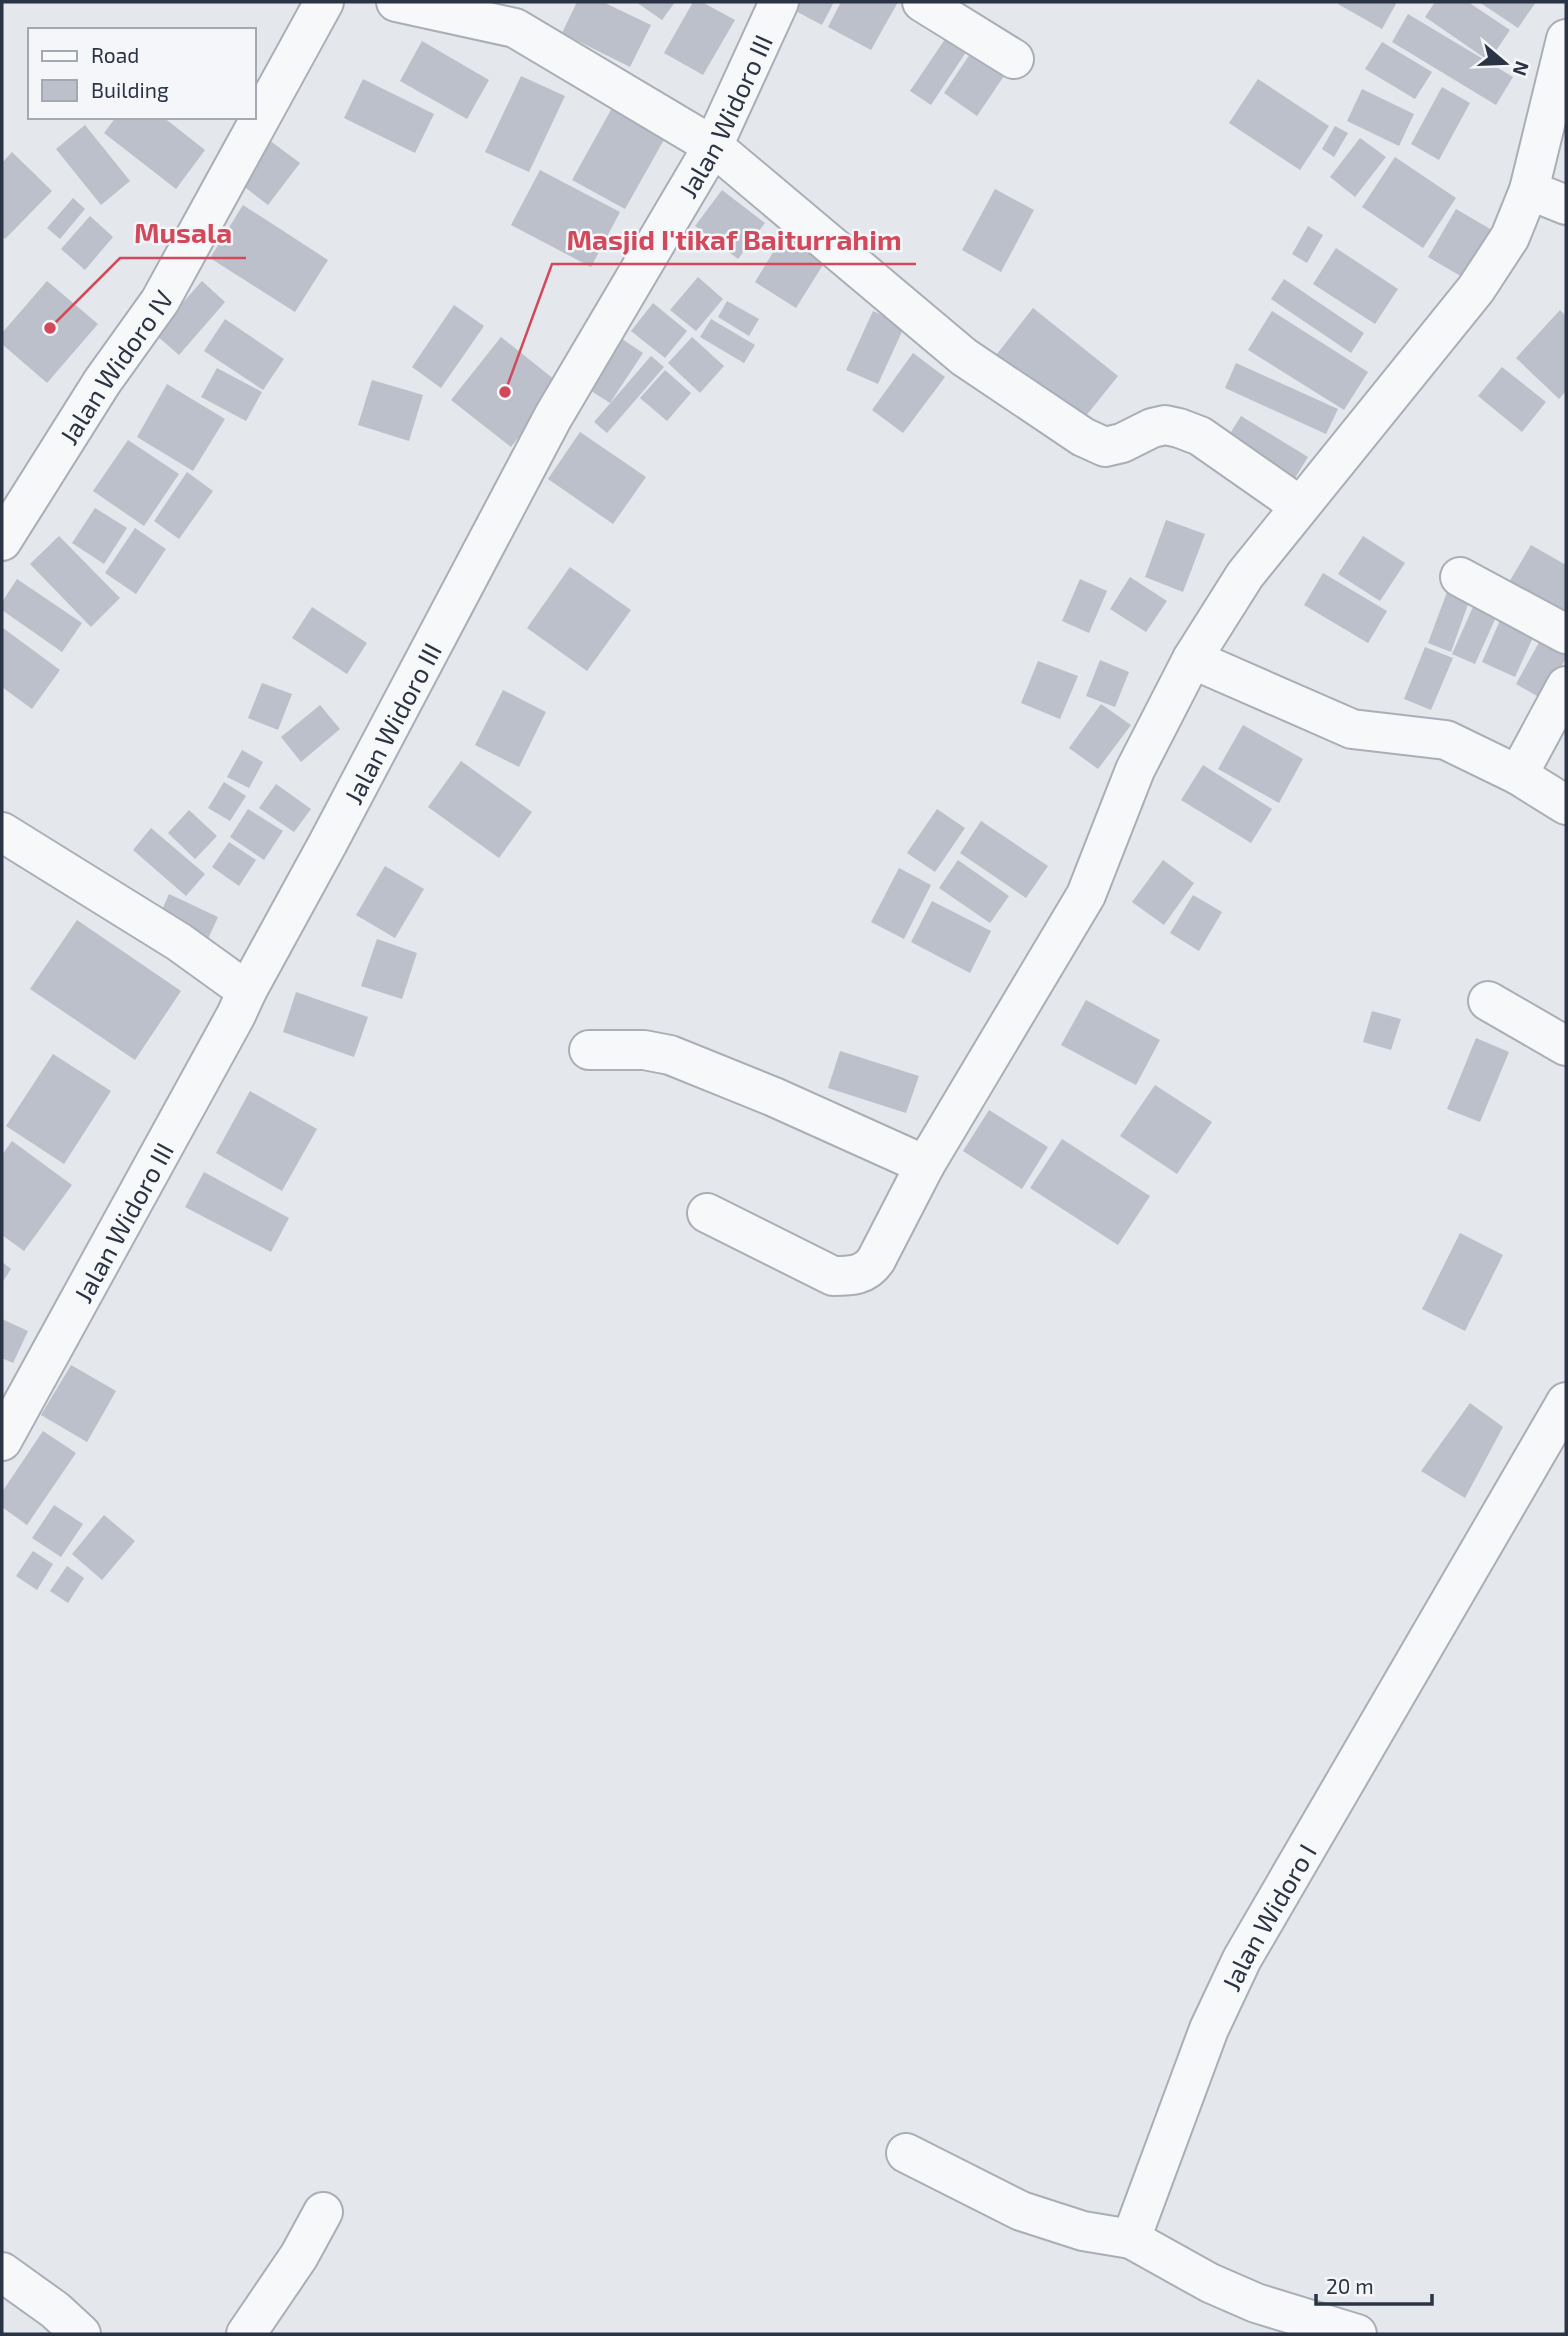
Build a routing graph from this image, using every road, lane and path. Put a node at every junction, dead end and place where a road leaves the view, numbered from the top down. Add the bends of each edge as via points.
1 (324, 2) edge
2 (396, 2) edge
3 (779, 2) edge
4 (922, 2) edge
5 (1566, 39) edge
6 (1014, 59) dead end
7 (713, 146) junction
8 (1529, 190) junction
9 (1566, 205) edge
10 (1300, 506) junction
11 (2, 541) edge
12 (1460, 577) dead end
13 (1566, 634) edge
14 (1192, 659) junction
15 (1566, 686) edge
16 (1518, 775) junction
17 (1566, 804) edge
18 (2, 832) edge
19 (247, 991) junction
20 (1488, 1002) dead end
21 (1566, 1046) edge
22 (589, 1050) dead end
23 (925, 1165) junction
24 (707, 1213) dead end
25 (1566, 1402) edge
26 (2, 1441) edge
27 (906, 2153) dead end
28 (323, 2212) dead end
29 (1131, 2239) junction
30 (2, 2272) edge
31 (81, 2334) edge
32 (246, 2334) edge
33 (1357, 2334) edge

1 - 11 street, Jalan Widoro IV via 160,301 102,382
2 - 7 street via 515,28
3 - 7 street, Jalan Widoro III
4 - 6 street
5 - 8 street
7 - 10 street via 964,357 1071,430 1105,447 1152,428 1179,428 1200,436
7 - 19 street, Jalan Widoro III via 553,416
8 - 9 street
8 - 10 street via 1510,237 1476,289
10 - 14 street via 1245,575
12 - 13 street
14 - 16 street via 1352,729 1446,740
14 - 23 street via 1135,770 1086,895
15 - 16 street
16 - 17 street
18 - 19 street
19 - 26 street, Jalan Widoro III
20 - 21 street
22 - 23 street via 643,1049 670,1055
23 - 24 street via 876,1260 870,1269 855,1276 834,1276
25 - 29 street, Jalan Widoro I via 1242,1959 1209,2029
27 - 29 street via 1021,2211 1083,2231
28 - 32 street
29 - 33 street via 1255,2303
30 - 31 street

